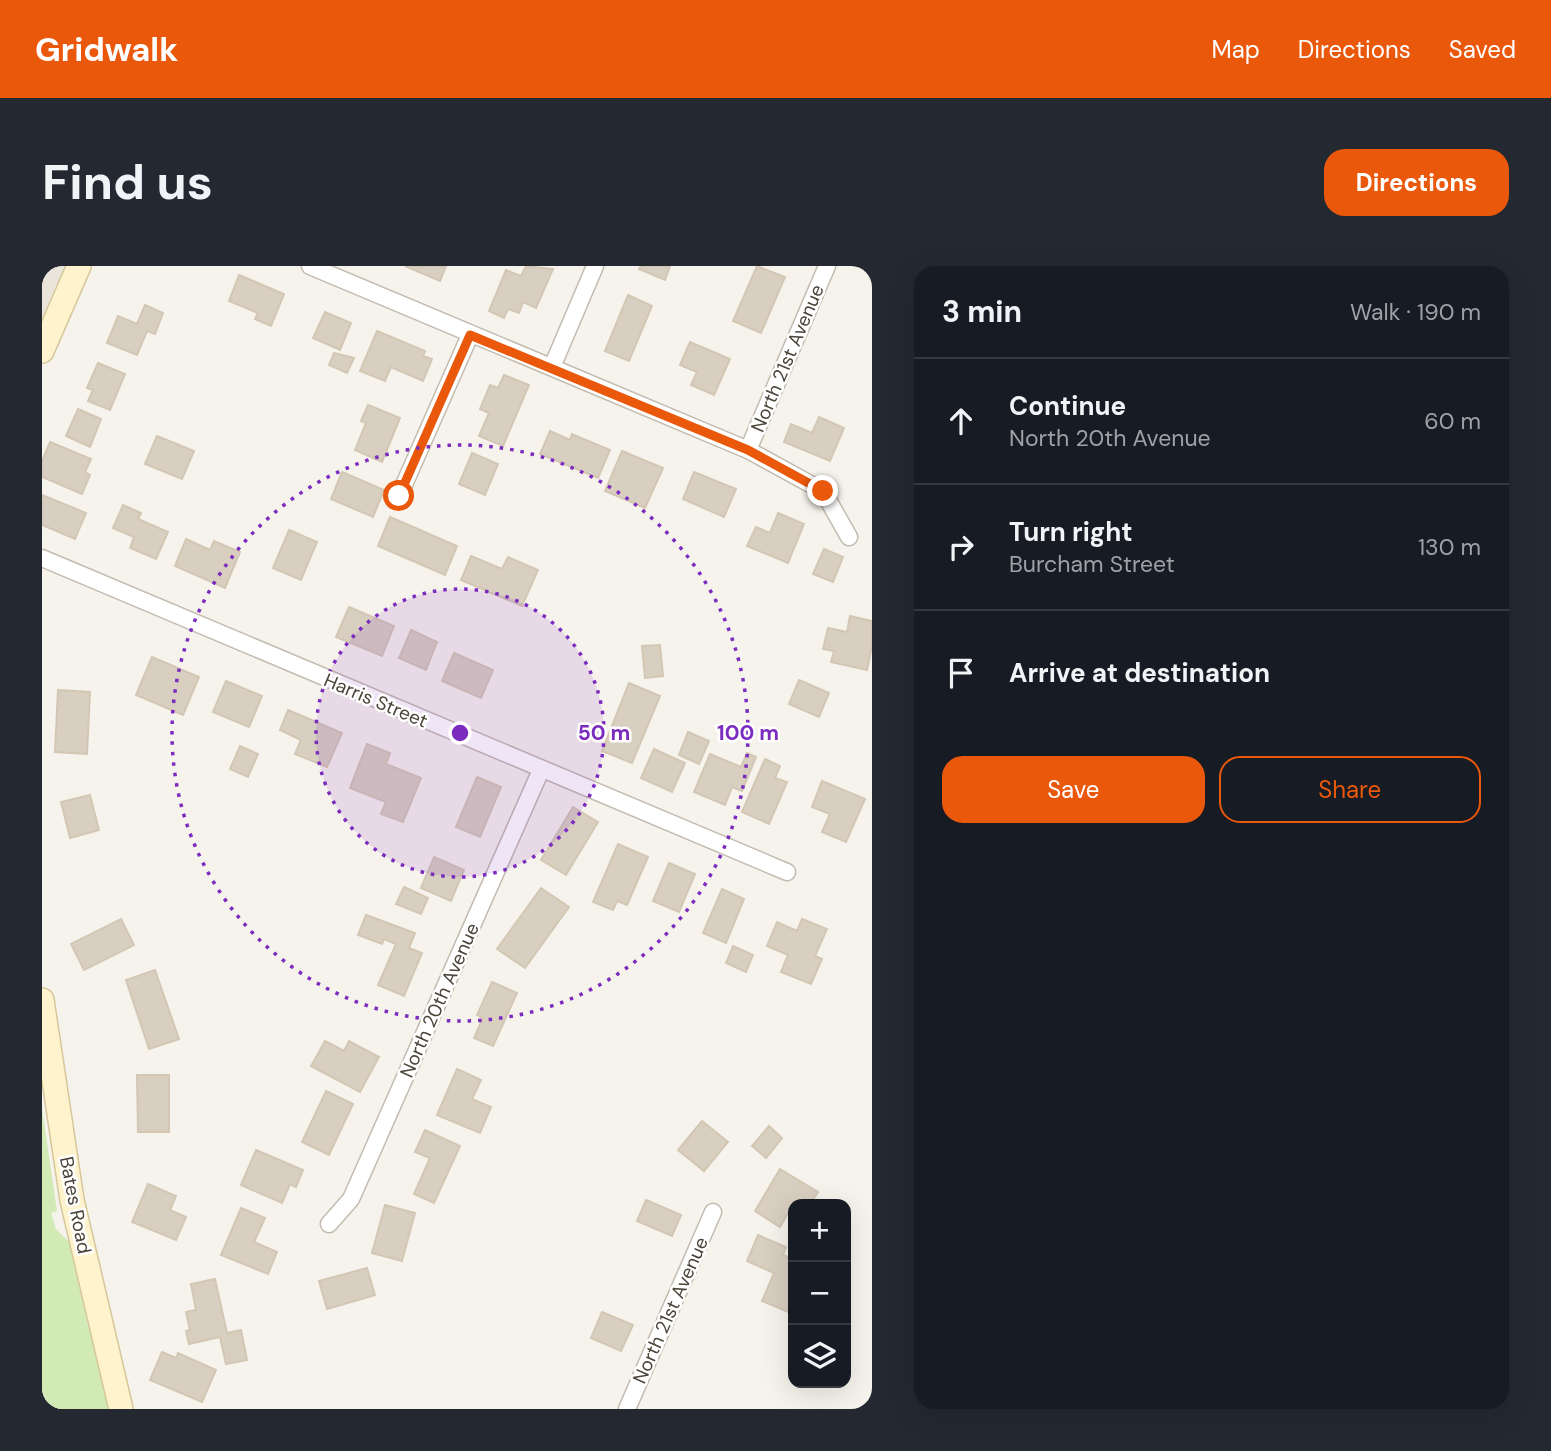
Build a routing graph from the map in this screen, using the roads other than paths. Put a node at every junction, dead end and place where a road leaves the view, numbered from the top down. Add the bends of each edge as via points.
1 (79, 266) edge
2 (310, 266) edge
3 (595, 266) edge
4 (827, 266) edge
5 (337, 271) edge
6 (470, 335) junction
7 (42, 351) edge
8 (552, 368) junction
9 (748, 450) junction
10 (399, 496) dead end
11 (849, 537) dead end
12 (42, 558) edge
13 (541, 770) junction
14 (787, 872) dead end
15 (42, 1000) edge
16 (713, 1212) dead end
17 (329, 1224) dead end
18 (121, 1409) edge
19 (627, 1409) edge

1 - 7 street
2 - 5 street
3 - 8 street
4 - 9 street, North 21st Avenue
5 - 6 street
6 - 8 street
6 - 10 street
8 - 9 street
9 - 11 street via 823,491
12 - 13 street, Harris Street
13 - 14 street, Harris Street
13 - 17 street, North 20th Avenue via 351,1199
15 - 18 street, Bates Road via 72,1200
16 - 19 street, North 21st Avenue

